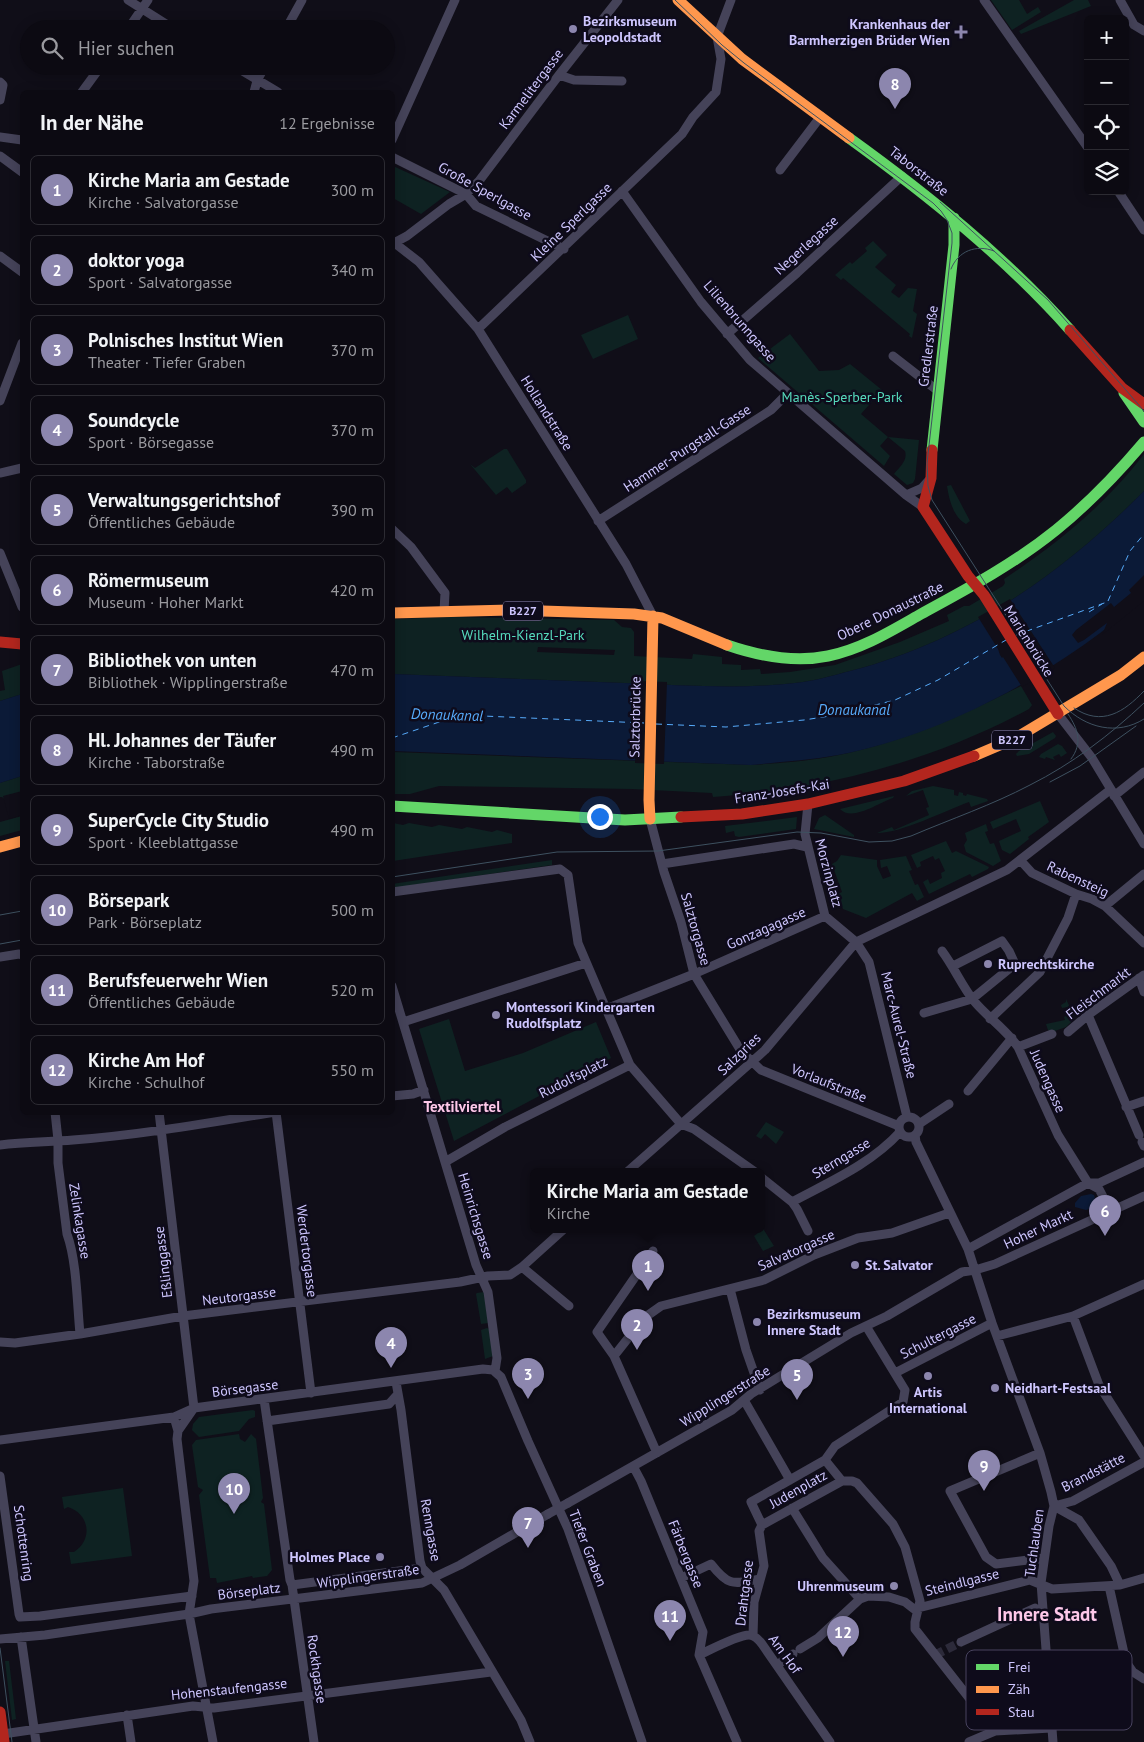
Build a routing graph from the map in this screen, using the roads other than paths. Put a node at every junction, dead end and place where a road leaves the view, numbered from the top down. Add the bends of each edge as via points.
1 (128, 0) edge
2 (148, 0) edge
3 (302, 0) edge
4 (455, 0) edge
5 (618, 0) edge
6 (678, 0) edge
7 (731, 0) edge
8 (984, 0) edge
9 (1120, 0) edge
10 (142, 9) junction
11 (134, 20) edge
12 (160, 20) edge
13 (291, 20) edge
14 (1144, 31) edge
15 (717, 37) junction
16 (94, 75) edge
17 (248, 75) edge
18 (260, 75) edge
19 (559, 75) junction
20 (257, 81) junction
21 (622, 81) dead end
22 (0, 82) edge
23 (83, 90) edge
24 (255, 90) edge
25 (274, 90) edge
26 (0, 100) edge
27 (821, 116) junction
28 (395, 133) edge
29 (0, 137) edge
30 (20, 140) edge
31 (1084, 142) edge
32 (0, 156) edge
33 (395, 158) edge
34 (780, 170) dead end
35 (20, 171) edge
36 (902, 176) junction
37 (622, 191) junction
38 (466, 194) junction
39 (1121, 195) edge
40 (954, 218) junction
41 (1144, 230) edge
42 (395, 241) edge
43 (395, 244) edge
44 (564, 248) junction
45 (0, 256) edge
46 (20, 271) edge
47 (478, 329) junction
48 (727, 334) junction
49 (20, 348) edge
50 (893, 356) dead end
51 (1122, 388) junction
52 (938, 391) junction
53 (788, 394) junction
54 (0, 401) edge
55 (1144, 404) edge
56 (1144, 422) edge
57 (1144, 442) edge
58 (20, 468) edge
59 (0, 473) edge
60 (931, 478) junction
61 (906, 495) junction
62 (923, 507) junction
63 (598, 521) junction
64 (395, 532) edge
65 (0, 554) edge
66 (976, 584) junction
67 (20, 603) edge
68 (444, 611) junction
69 (395, 613) edge
70 (653, 616) junction
71 (0, 642) edge
72 (20, 644) edge
73 (1144, 657) edge
74 (1058, 714) junction
75 (1144, 772) edge
76 (1112, 793) junction
77 (808, 804) junction
78 (395, 806) edge
79 (650, 819) junction
80 (20, 842) edge
81 (1144, 843) edge
82 (0, 847) edge
83 (807, 847) junction
84 (1021, 862) junction
85 (662, 864) junction
86 (1144, 874) edge
87 (395, 892) edge
88 (1076, 894) junction
89 (1105, 906) junction
90 (825, 916) junction
91 (856, 942) junction
92 (1144, 944) edge
93 (942, 951) dead end
94 (20, 954) edge
95 (0, 957) edge
96 (586, 963) junction
97 (953, 966) junction
98 (694, 974) junction
99 (1141, 977) edge
100 (1144, 992) edge
101 (395, 995) edge
102 (972, 999) junction
103 (606, 1009) junction
104 (924, 1013) dead end
105 (1088, 1015) junction
106 (990, 1020) junction
107 (404, 1022) junction
108 (1068, 1032) dead end
109 (1052, 1034) dead end
110 (1012, 1038) junction
111 (1018, 1047) junction
112 (752, 1062) junction
113 (630, 1065) junction
114 (424, 1090) junction
115 (968, 1091) dead end
116 (395, 1096) edge
117 (1144, 1100) edge
118 (949, 1104) dead end
119 (1126, 1107) junction
120 (55, 1115) edge
121 (159, 1115) edge
122 (256, 1115) edge
123 (275, 1115) edge
124 (907, 1117) junction
125 (681, 1124) junction
126 (919, 1124) junction
127 (900, 1129) junction
128 (161, 1130) junction
129 (915, 1135) junction
130 (58, 1140) junction
131 (1142, 1141) edge
132 (0, 1145) edge
133 (445, 1162) junction
134 (1144, 1162) edge
135 (632, 1168) edge
136 (749, 1168) edge
137 (765, 1180) edge
138 (1088, 1183) junction
139 (1144, 1196) edge
140 (792, 1202) junction
141 (1110, 1210) junction
142 (949, 1213) junction
143 (808, 1230) dead end
144 (560, 1233) edge
145 (968, 1249) junction
146 (653, 1251) dead end
147 (522, 1267) junction
148 (975, 1270) junction
149 (483, 1277) junction
150 (1144, 1284) edge
151 (730, 1288) junction
152 (300, 1302) junction
153 (569, 1306) dead end
154 (183, 1316) junction
155 (1073, 1316) junction
156 (992, 1323) junction
157 (866, 1326) junction
158 (80, 1334) junction
159 (997, 1336) junction
160 (0, 1342) edge
161 (614, 1356) junction
162 (495, 1371) junction
163 (895, 1373) junction
164 (396, 1382) junction
165 (760, 1390) junction
166 (311, 1393) junction
167 (398, 1394) junction
168 (264, 1399) junction
169 (744, 1400) junction
170 (194, 1408) junction
171 (174, 1417) junction
172 (267, 1421) junction
173 (178, 1431) junction
174 (0, 1440) edge
175 (657, 1453) junction
176 (1040, 1453) junction
177 (1144, 1456) edge
178 (825, 1460) junction
179 (1144, 1462) edge
180 (633, 1466) junction
181 (0, 1476) edge
182 (790, 1480) junction
183 (842, 1481) junction
184 (1054, 1506) junction
185 (792, 1508) junction
186 (762, 1525) junction
187 (1044, 1558) junction
188 (422, 1568) junction
189 (681, 1578) junction
190 (1144, 1578) edge
191 (432, 1579) junction
192 (760, 1579) junction
193 (1041, 1584) junction
194 (1120, 1585) junction
195 (292, 1586) junction
196 (1108, 1586) junction
197 (192, 1596) junction
198 (860, 1599) junction
199 (294, 1600) junction
200 (919, 1608) junction
201 (1035, 1608) dead end
202 (189, 1614) junction
203 (753, 1636) junction
204 (21, 1638) junction
205 (0, 1639) edge
206 (960, 1642) tunnel mouth
207 (1046, 1650) edge
208 (1123, 1650) edge
209 (699, 1655) junction
210 (777, 1665) junction
211 (1132, 1671) edge
212 (491, 1672) junction
213 (1144, 1679) edge
214 (966, 1694) edge
215 (307, 1696) junction
216 (206, 1708) junction
217 (0, 1712) edge
218 (127, 1715) junction
219 (34, 1729) junction
220 (995, 1730) edge
221 (2, 1737) edge
222 (642, 1741) edge
223 (36, 1742) edge
224 (131, 1742) edge
225 (213, 1742) edge
226 (314, 1742) edge
227 (530, 1742) edge
228 (737, 1742) edge
229 (830, 1742) edge
230 (969, 1742) edge

1 - 10 street
2 - 10 street
3 - 13 street
4 - 28 street
5 - 19 street, Karmelitergasse
6 - 15 main road, Taborstraße
7 - 15 street
8 - 31 street
9 - 14 street via 1134,25
10 - 11 street
10 - 12 street
15 - 27 main road, Taborstraße
15 - 37 street, Kleine Sperlgasse via 721,59 716,92
16 - 23 street
17 - 20 street
18 - 20 street
19 - 21 street via 574,80
19 - 38 street, Karmelitergasse
20 - 24 street
20 - 25 street
22 - 26 street via 3,84
27 - 34 street
27 - 36 main road, Taborstraße
29 - 30 street
32 - 35 street
33 - 38 street, Große Sperlgasse
36 - 40 main road, Taborstraße
36 - 48 street, Negerlegasse
37 - 44 street, Kleine Sperlgasse
37 - 48 street, Lilienbrunngasse
38 - 42 street, Karmelitergasse
38 - 44 street, Große Sperlgasse via 476,206
39 - 41 street
40 - 51 main road, Taborstraße via 1039,297
40 - 52 main road, Gredlerstraße
43 - 47 street, Hollandstraße via 419,262
44 - 47 street, Kleine Sperlgasse
45 - 46 street
47 - 63 street, Hollandstraße
48 - 53 street, Lilienbrunngasse
49 - 54 street
50 - 52 street
51 - 55 main road, Taborstraße
51 - 56 main road, Taborstraße
52 - 60 main road, Gredlerstraße
53 - 61 street, Lilienbrunngasse
53 - 63 street, Hammer-Purgstall-Gasse via 771,410
57 - 66 main road, Obere Donaustraße / B227 via 1070,518
58 - 59 street
60 - 61 street via 922,488
60 - 62 main road, Gredlerstraße
61 - 62 street, Lilienbrunngasse
62 - 66 main road, Lilienbrunngasse
63 - 70 street, Hollandstraße via 626,564
64 - 68 street via 411,547 445,593
65 - 67 street
66 - 70 main road, Obere Donaustraße / B227 via 902,626 838,654 815,658 792,659 746,652
66 - 74 main road, Marienbrücke
68 - 69 main road, Obere Donaustraße / B227
68 - 70 main road, Obere Donaustraße / B227 via 562,611
70 - 79 main road, Salztorbrücke
71 - 72 main road
73 - 74 main road, Franz-Josefs-Kai / B227
74 - 76 street via 1092,758
74 - 77 main road, Franz-Josefs-Kai / B227 via 1014,739 904,782
75 - 76 street
76 - 81 street
76 - 84 street
77 - 79 main road, Franz-Josefs-Kai / B227 via 742,814
77 - 83 street, Morzinplatz
78 - 79 main road, Franz-Josefs-Kai / B227 via 592,819
79 - 85 street, Salztorgasse
80 - 82 main road
83 - 85 street via 794,844
83 - 90 street, Morzinplatz
84 - 88 street, Rabensteig via 1032,873
84 - 91 street
85 - 98 street, Salztorgasse
86 - 89 street
87 - 96 street, Rudolfsplatz via 560,869 568,875 578,943
88 - 89 street, Rabensteig
88 - 106 street via 1068,918 1040,972
89 - 92 street, Rabensteig
90 - 91 street, Morzinplatz
90 - 98 street, Gonzagagasse
91 - 112 street, Salzgries
91 - 124 street, Marc-Aurel-Straße via 869,962
93 - 97 street, Judengasse
94 - 95 street
96 - 103 street, Rudolfsplatz
96 - 107 street
97 - 102 street, Judengasse
97 - 102 street via 1002,941 1009,951 1015,964
98 - 103 street, Gonzagagasse
98 - 112 street, Salztorgasse via 741,1051
99 - 100 street
99 - 105 street, Fleischmarkt
101 - 107 street
102 - 104 street
102 - 106 street, Judengasse
103 - 113 street, Rudolfsplatz
105 - 108 street, Fleischmarkt
105 - 119 street
106 - 110 street, Judengasse
107 - 114 street
109 - 111 street
110 - 111 street, Judengasse
110 - 115 street
111 - 138 street, Judengasse via 1058,1135
112 - 125 street, Salzgries
112 - 127 street, Vorlaufstraße via 761,1070
113 - 125 street
113 - 133 street, Rudolfsplatz via 505,1127
114 - 116 street
114 - 133 street
117 - 119 street
118 - 126 street
119 - 131 street
120 - 130 street, Zelinkagasse
121 - 128 street, Eßlinggasse
122 - 128 street
123 - 152 street, Werdertorgasse
124 - 126 street
124 - 127 street via 901,1120
125 - 135 street, Salzgries
125 - 136 street via 694,1129
126 - 129 street
127 - 129 street via 906,1137
127 - 140 street, Sterngasse via 888,1146
128 - 130 street
128 - 154 street, Eßlinggasse
129 - 142 street
130 - 132 street
130 - 158 street, Zelinkagasse via 58,1163
133 - 149 street, Heinrichsgasse via 476,1264
134 - 138 street, Hoher Markt via 1099,1183
137 - 140 street
138 - 141 street via 1099,1189
138 - 145 street, Hoher Markt
139 - 141 street, Hoher Markt
140 - 143 street
141 - 148 street, Hoher Markt
142 - 145 street
142 - 151 street, Salvatorgasse via 892,1233 858,1238 764,1280
144 - 147 street
145 - 148 street
146 - 161 street via 597,1332
147 - 149 street via 510,1275
147 - 153 street
148 - 156 street, Tuchlauben
148 - 157 street, Wipplingerstraße via 962,1272
149 - 152 street, Neutorgasse
149 - 162 street, Heinrichsgasse via 497,1351
150 - 155 street
151 - 161 street, Salvatorgasse via 655,1309
151 - 165 street
152 - 154 street, Neutorgasse
152 - 166 street, Werdertorgasse
154 - 158 street, Neutorgasse
154 - 170 street, Eßlinggasse
155 - 159 street
155 - 177 street via 1099,1385
156 - 159 street, Tuchlauben
156 - 163 street, Schultergasse
157 - 163 street, Judenplatz
157 - 165 street, Wipplingerstraße
158 - 160 street, Neutorgasse
159 - 176 street, Tuchlauben
161 - 175 street
162 - 164 street, Börsegasse via 483,1369
162 - 222 street, Tiefer Graben via 501,1377 568,1529
163 - 178 street, Judenplatz via 905,1390 903,1402 836,1446
164 - 166 street, Börsegasse
164 - 167 street, Renngasse
165 - 169 street, Wipplingerstraße
166 - 168 street, Börsegasse
167 - 172 street via 388,1404
167 - 188 street, Renngasse
168 - 170 street, Börsegasse
168 - 172 street, Börseplatz
169 - 175 street, Wipplingerstraße
169 - 182 street
170 - 171 street, Börsegasse
170 - 173 street
171 - 173 street
171 - 174 street, Börsegasse
172 - 195 street, Börseplatz
173 - 197 street via 194,1581
175 - 180 street, Wipplingerstraße
176 - 184 street, Tuchlauben
176 - 187 street via 950,1491 986,1557 996,1564
178 - 182 street, Judenplatz
178 - 183 street, Judenplatz
179 - 184 street, Brandstätte via 1074,1501
180 - 189 street, Färbergasse
180 - 191 street, Wipplingerstraße, bridge
181 - 197 street, Schottenring via 19,1614 23,1618
182 - 186 street, Judenplatz via 751,1502
183 - 185 street, Judenplatz
183 - 200 street via 856,1482 893,1524 905,1547 920,1601
184 - 187 street, Tuchlauben
184 - 194 street via 1079,1520 1111,1566
185 - 186 street, Judenplatz
185 - 198 street via 823,1558
186 - 192 street, Drahtgasse via 759,1531 764,1566
187 - 193 street, Tuchlauben
188 - 191 street, Renngasse
188 - 195 street, Wipplingerstraße
189 - 192 street via 711,1564 721,1577 734,1584
189 - 209 street, Färbergasse via 703,1632
190 - 194 street, Steindlgasse
191 - 199 street, Wipplingerstraße
191 - 212 street, Renngasse via 444,1590
192 - 203 street, Drahtgasse via 754,1602
193 - 196 street, Steindlgasse via 1052,1589
193 - 200 street, Steindlgasse via 1024,1581
193 - 207 street, Tuchlauben
194 - 196 street, Steindlgasse
195 - 199 street, Börseplatz
196 - 208 street
197 - 202 street
198 - 200 street via 889,1597 914,1609
198 - 210 street via 818,1638
199 - 202 street, Börseplatz
199 - 215 street, Rockhgasse
200 - 214 street via 915,1629
201 - 206 street
202 - 204 street
202 - 216 street
203 - 209 street, Am Hof via 744,1636
203 - 210 street, Am Hof
204 - 205 street
204 - 219 street
209 - 228 street
210 - 229 street, Am Hof
211 - 213 street
212 - 215 street, Hohenstaufengasse
212 - 227 street, Renngasse via 521,1720
215 - 216 street, Hohenstaufengasse
215 - 226 street, Rockhgasse
216 - 218 street, Hohenstaufengasse via 193,1706
216 - 225 street
217 - 221 main road
218 - 219 street, Hohenstaufengasse
218 - 224 street
219 - 221 street, Hohenstaufengasse
219 - 223 street
220 - 230 street

